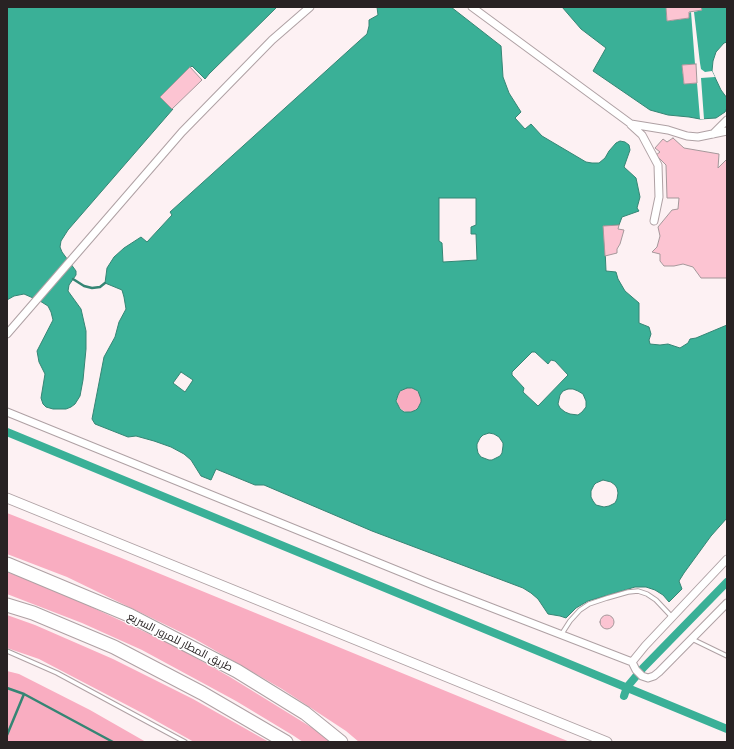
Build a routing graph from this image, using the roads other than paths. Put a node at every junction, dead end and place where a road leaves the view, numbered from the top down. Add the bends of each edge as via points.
1 (310, 7) edge
2 (472, 7) edge
3 (727, 120) edge
4 (631, 124) junction
5 (727, 131) edge
6 (713, 134) junction
7 (654, 221) dead end
8 (7, 334) edge
9 (7, 412) edge
10 (7, 498) edge
11 (727, 560) edge
12 (7, 564) edge
13 (727, 602) edge
14 (7, 605) edge
15 (672, 617) junction
16 (561, 635) junction
17 (691, 639) junction
18 (7, 651) edge
19 (727, 656) edge
20 (632, 662) junction
21 (185, 742) edge
22 (286, 742) edge
23 (341, 742) edge
24 (607, 742) edge

1 - 8 street via 272,40 182,132
2 - 4 street
3 - 6 street
4 - 6 street via 687,136
4 - 7 street via 642,135 658,165 659,197
5 - 6 street
9 - 16 street
10 - 24 street
11 - 15 street
12 - 23 highway, طريق المطار للمرور السريع via 129,615 237,671 305,713
13 - 17 street
14 - 22 highway via 114,646
15 - 16 lane via 647,594 638,591 628,592 589,604 570,621
15 - 20 street
16 - 20 street
17 - 19 lane
17 - 20 street via 654,676 642,676
18 - 21 lane via 57,673

